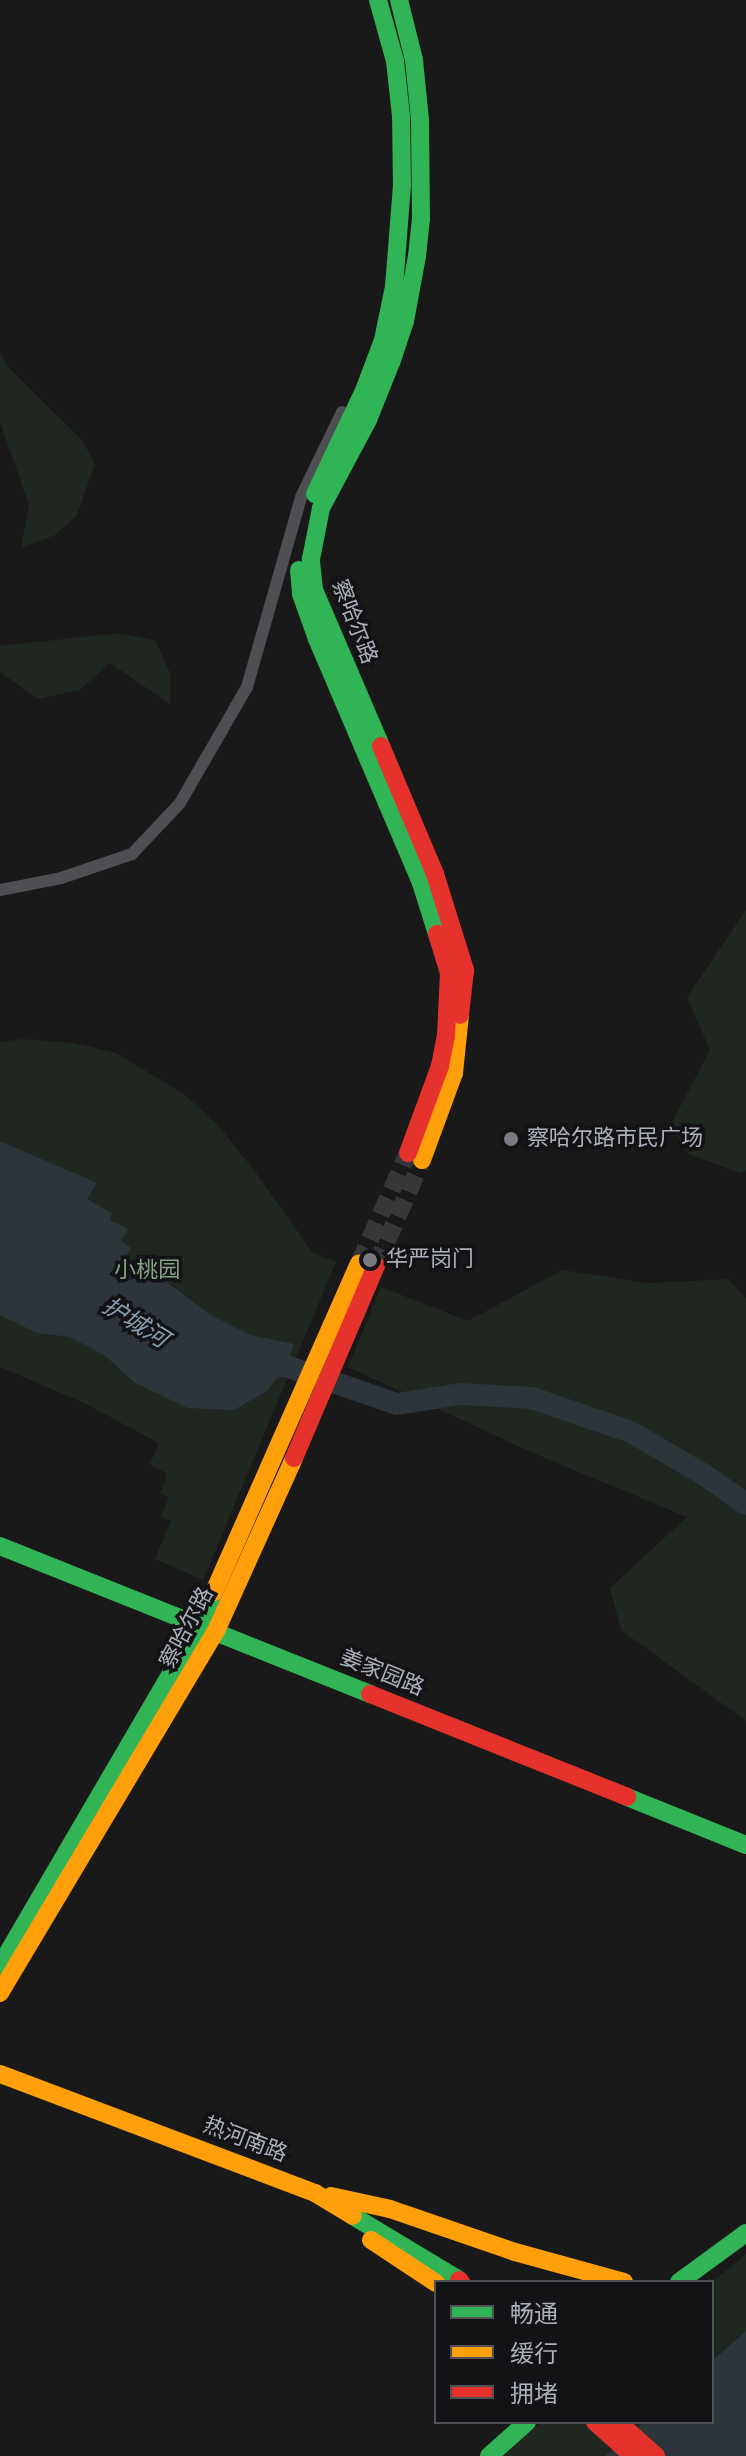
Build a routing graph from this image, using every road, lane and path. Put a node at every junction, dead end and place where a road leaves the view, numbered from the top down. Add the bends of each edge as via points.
1 (378, 0) edge
2 (399, 0) edge
3 (361, 418) junction
4 (0, 890) edge
5 (415, 1156) tunnel mouth
6 (368, 1265) tunnel mouth
7 (0, 1546) edge
8 (207, 1629) junction
9 (746, 1845) edge
10 (0, 1966) edge
11 (0, 1993) edge
12 (0, 2074) edge
13 (0, 2086) edge
14 (315, 2193) junction
15 (746, 2233) edge
16 (458, 2280) edge
17 (617, 2280) edge
18 (682, 2280) edge
19 (434, 2282) edge
20 (525, 2424) edge
21 (597, 2424) edge
22 (620, 2424) edge
23 (489, 2456) edge
24 (633, 2456) edge
25 (656, 2456) edge

1 - 3 main road, 察哈尔路 via 400,102 402,198 394,287
2 - 3 main road, 察哈尔路 via 414,60 421,219 405,321
3 - 4 street via 342,412 301,497 247,687 180,803 132,854 61,878
3 - 5 main road, 察哈尔路 via 310,505 301,543 301,594 434,917 449,973 446,1036
6 - 8 main road, 察哈尔路
7 - 8 main road, 姜家园路
8 - 9 main road, 姜家园路
8 - 10 main road, 察哈尔路
8 - 11 main road, 察哈尔路
12 - 14 main road, 热河南路
13 - 19 main road, 热河南路 via 311,2201
14 - 16 main road, 热河南路
14 - 17 main road via 390,2209
15 - 18 main road
20 - 23 main road
21 - 24 main road
22 - 25 main road

